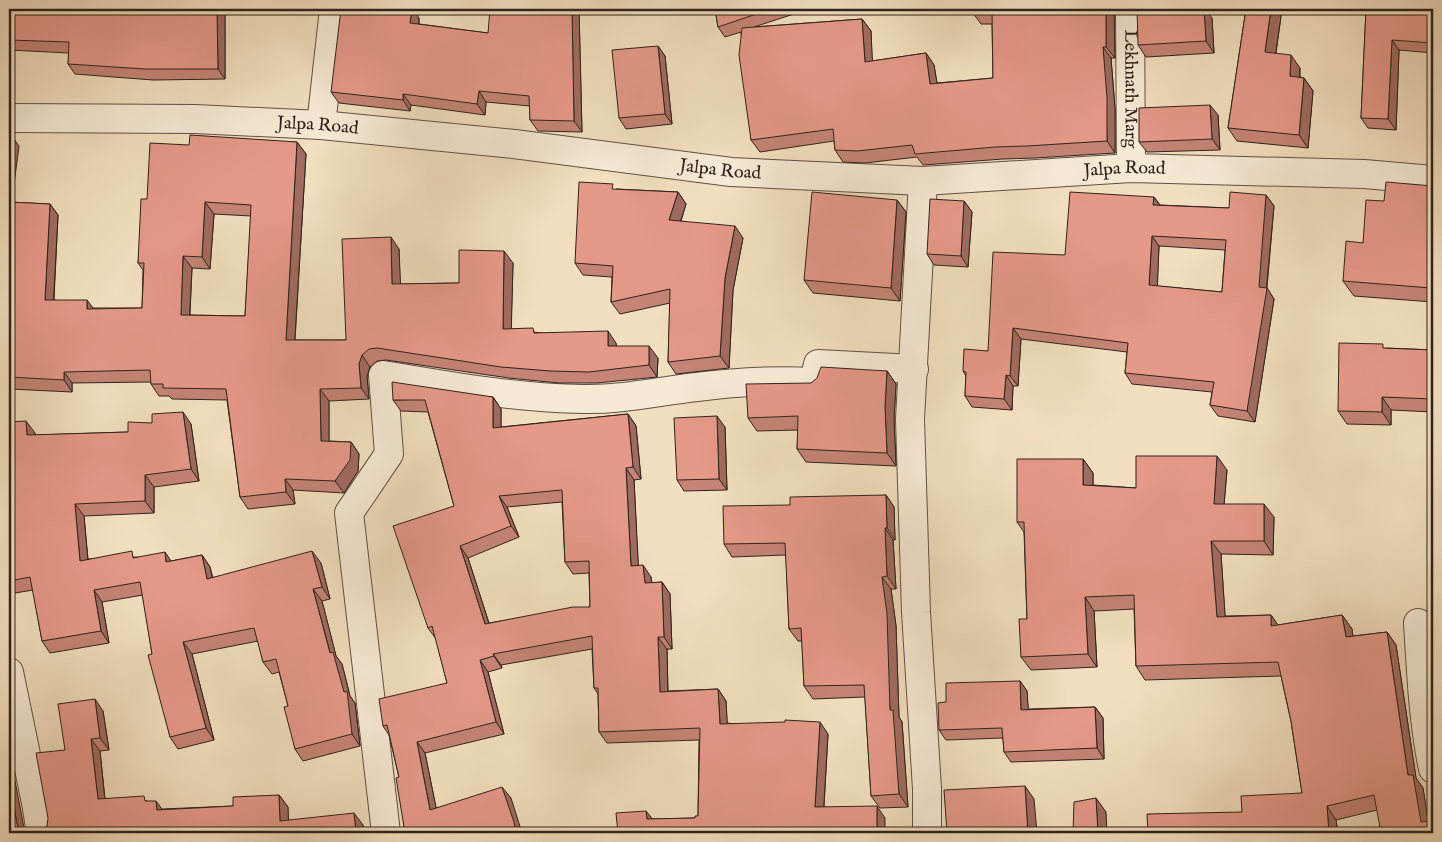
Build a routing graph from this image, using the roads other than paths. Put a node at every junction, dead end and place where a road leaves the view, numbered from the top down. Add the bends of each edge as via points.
1 (334, 9) edge
2 (1130, 9) edge
3 (9, 118) edge
4 (321, 126) junction
5 (1130, 168) junction
6 (1433, 180) edge
7 (923, 182) junction
8 (914, 369) junction
9 (1418, 623) dead end
10 (9, 672) edge
11 (1433, 769) edge
12 (41, 833) edge
13 (386, 833) edge
14 (927, 833) edge

1 - 4 street
2 - 5 street, Lekhnath Marg
3 - 4 street, Jalpa Road via 195,119
4 - 7 street, Jalpa Road via 514,144 731,172
5 - 6 street, Jalpa Road via 1364,174
5 - 7 street, Jalpa Road
7 - 8 street
8 - 13 street via 818,364 814,382 770,380 638,396 584,399 514,394 383,375 389,454 349,513
8 - 14 street via 910,419
9 - 11 street via 1422,698
10 - 12 street

